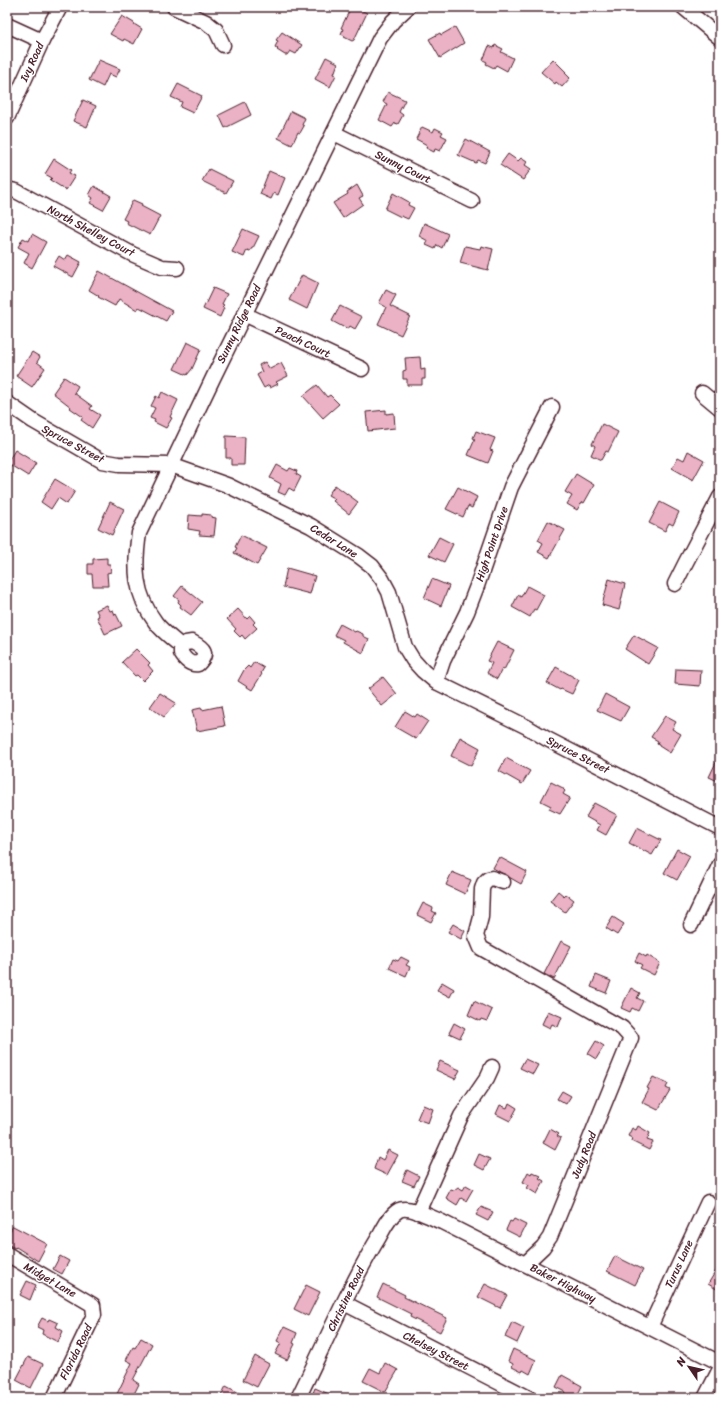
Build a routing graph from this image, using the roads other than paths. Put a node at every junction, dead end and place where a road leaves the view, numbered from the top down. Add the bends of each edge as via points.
1 (60, 7) edge
2 (174, 7) edge
3 (408, 7) edge
4 (683, 7) edge
5 (7, 25) edge
6 (720, 38) edge
7 (42, 41) junction
8 (223, 45) dead end
9 (7, 118) edge
10 (334, 133) junction
11 (7, 189) edge
12 (472, 201) dead end
13 (177, 268) dead end
14 (244, 314) junction
15 (362, 369) dead end
16 (702, 393) dead end
17 (7, 403) edge
18 (552, 407) dead end
19 (720, 408) edge
20 (171, 465) junction
21 (720, 497) edge
22 (675, 584) dead end
23 (181, 646) dead end
24 (436, 682) junction
25 (720, 828) edge
26 (720, 864) edge
27 (504, 882) dead end
28 (691, 925) dead end
29 (492, 1066) dead end
30 (708, 1202) dead end
31 (404, 1209) joint
32 (418, 1212) junction
33 (7, 1254) edge
34 (526, 1264) junction
35 (344, 1303) junction
36 (94, 1305) joint
37 (650, 1326) junction
38 (720, 1363) edge
39 (720, 1368) edge
40 (54, 1398) edge
41 (298, 1398) edge
42 (529, 1398) edge
43 (705, 1398) edge

1 - 7 street, Ivy Road
2 - 8 street via 206,22 216,30
3 - 10 street, Sunny Ridge Road via 380,38
4 - 6 street
5 - 7 street
7 - 9 street, Ivy Road
10 - 12 street, Sunny Court
10 - 14 street, Sunny Ridge Road
11 - 13 street, North Shelley Court via 16,191 138,256 162,267
14 - 15 street, Peach Court
14 - 20 street, Sunny Ridge Road
16 - 19 street
17 - 20 street, Spruce Street via 33,422 102,461 119,464
18 - 24 street, High Point Drive via 511,487 467,612 443,661
20 - 23 street, Sunny Ridge Road via 140,533 136,573 146,607 157,624
20 - 24 street, Cedar Lane via 227,485 311,526 372,566 389,592 405,647
21 - 22 street
24 - 25 street, Spruce Street via 527,726 547,740
26 - 28 street
27 - 34 street, Judy Road via 492,878 484,883 476,936 481,948 622,1028 631,1038 550,1238
29 - 32 street via 487,1078 461,1116
30 - 37 street, Turus Lane
31 - 32 street, Baker Highway
31 - 35 street, Christine Road via 391,1216 361,1266
32 - 34 street, Baker Highway
33 - 36 street, Midget Lane
34 - 37 street, Baker Highway
35 - 41 street, Christine Road
35 - 42 street, Chelsey Street
36 - 40 street, Florida Road via 94,1315
37 - 38 street, Baker Highway
39 - 43 street

